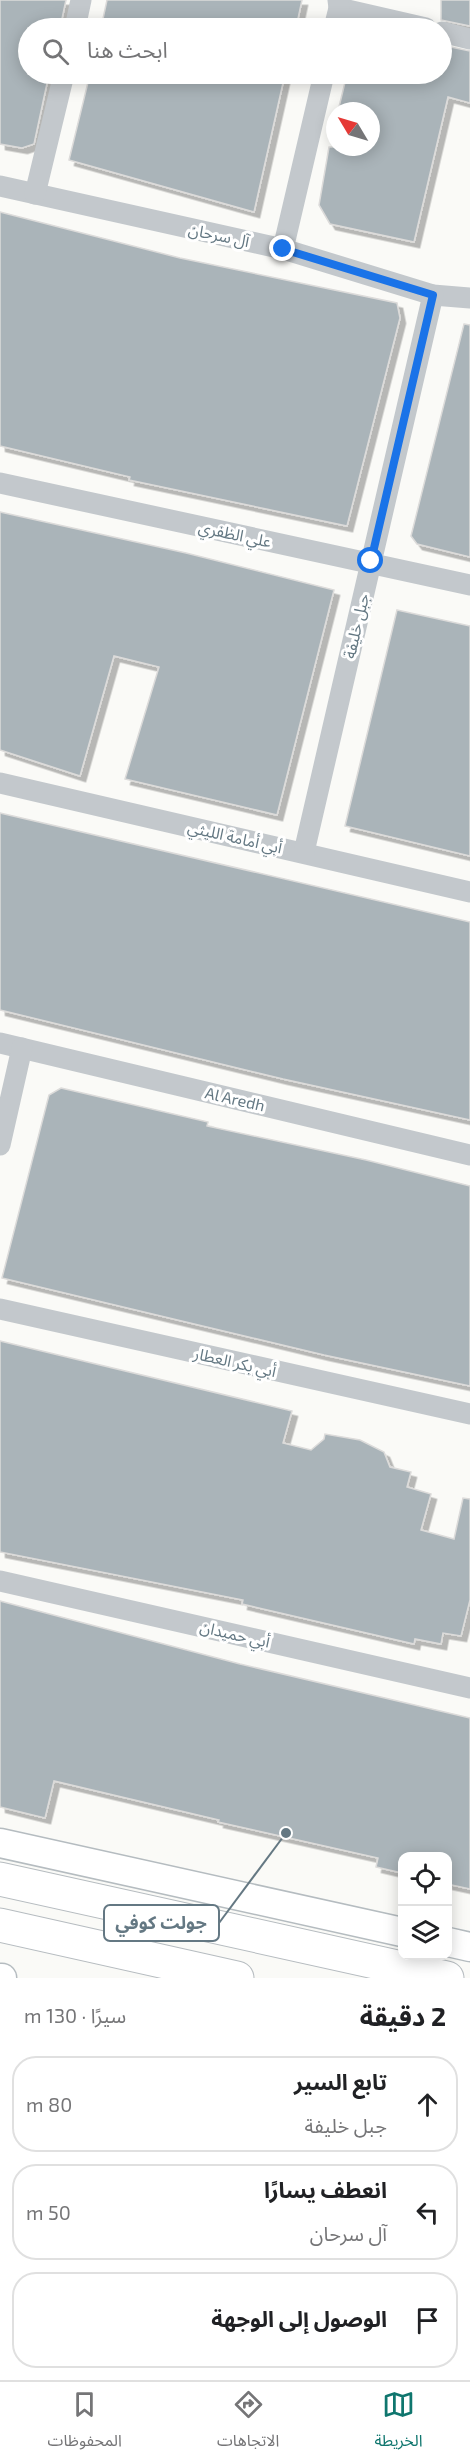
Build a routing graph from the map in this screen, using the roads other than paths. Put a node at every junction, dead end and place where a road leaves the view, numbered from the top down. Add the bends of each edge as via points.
1 (81, 0) edge
2 (338, 4) edge
3 (77, 18) edge
4 (389, 18) edge
5 (452, 35) edge
6 (470, 39) edge
7 (62, 84) edge
8 (322, 84) edge
9 (0, 186) edge
10 (35, 194) junction
11 (283, 249) junction
12 (433, 295) junction
13 (470, 298) edge
14 (0, 483) edge
15 (371, 561) junction
16 (470, 585) edge
17 (0, 783) edge
18 (303, 852) junction
19 (470, 892) edge
20 (0, 1043) edge
21 (22, 1048) junction
22 (0, 1145) edge
23 (470, 1155) edge
24 (0, 1309) edge
25 (470, 1414) edge
26 (0, 1581) edge
27 (470, 1688) edge
28 (0, 1843) edge
29 (0, 1879) edge
30 (0, 1925) edge
31 (398, 1931) edge
32 (452, 1943) edge
33 (470, 1947) edge
34 (237, 1978) edge
35 (447, 1978) edge

1 - 3 street
2 - 4 street
5 - 6 street
7 - 10 street
8 - 11 street
9 - 10 street, آل سرحان
10 - 11 street, آل سرحان
11 - 12 street, آل سرحان
12 - 13 street, آل سرحان
12 - 15 street, جبل خليفة
14 - 15 street, علي الظفري
15 - 16 street, علي الظفري
15 - 18 street, جبل خليفة
17 - 18 street, أبي أمامة الليثي
18 - 19 street, أبي أمامة الليثي
20 - 21 street, Al Aredh
21 - 22 street
21 - 23 street, Al Aredh
24 - 25 street, أبي بكر العطار
26 - 27 street, أبي حميدان
28 - 31 main road
29 - 35 main road
30 - 34 main road
32 - 33 main road

